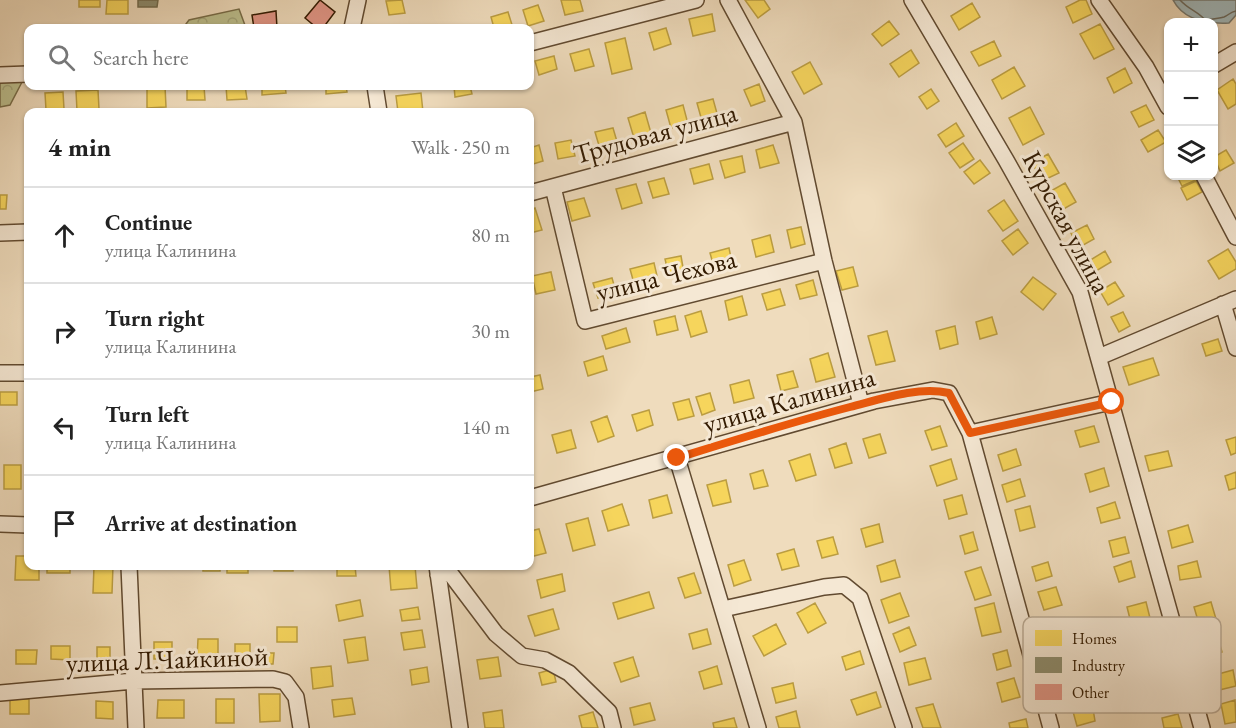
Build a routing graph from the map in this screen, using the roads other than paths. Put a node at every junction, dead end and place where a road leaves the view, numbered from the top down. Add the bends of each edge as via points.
1 (358, 0) edge
2 (696, 0) edge
3 (728, 0) edge
4 (912, 0) edge
5 (1098, 0) edge
6 (353, 24) edge
7 (534, 42) edge
8 (1236, 52) edge
9 (1218, 63) edge
10 (24, 74) edge
11 (0, 75) edge
12 (376, 90) edge
13 (1164, 95) edge
14 (378, 108) edge
15 (794, 122) junction
16 (1206, 180) edge
17 (553, 187) junction
18 (534, 192) edge
19 (0, 232) edge
20 (24, 232) edge
21 (1236, 237) edge
22 (824, 261) junction
23 (1229, 301) edge
24 (1236, 348) edge
25 (1099, 357) junction
26 (0, 373) edge
27 (24, 373) edge
28 (1112, 402) junction
29 (861, 404) junction
30 (970, 433) junction
31 (677, 458) junction
32 (534, 497) edge
33 (0, 524) edge
34 (24, 525) edge
35 (129, 570) edge
36 (437, 570) edge
37 (723, 609) junction
38 (1171, 617) edge
39 (1023, 626) edge
40 (134, 681) junction
41 (0, 693) edge
42 (1047, 713) edge
43 (1198, 713) edge
44 (136, 728) edge
45 (301, 728) edge
46 (460, 728) edge
47 (614, 728) edge
48 (758, 728) edge
49 (904, 728) edge
50 (1051, 728) edge
51 (1202, 728) edge

1 - 6 street
2 - 7 street
3 - 15 street
4 - 25 street, Курская улица via 1080,292
5 - 13 street
8 - 9 street
10 - 11 street
12 - 14 street
15 - 17 street, Трудовая улица
15 - 22 street
16 - 21 street
17 - 18 street, Трудовая улица
17 - 22 street, улица Чехова via 585,321
19 - 20 street
22 - 29 street
23 - 24 street
23 - 25 street
25 - 28 street, Курская улица
26 - 27 street
28 - 30 street
28 - 38 street, Курская улица
29 - 30 street, улица Калинина via 933,390 949,393
29 - 31 street, улица Калинина
30 - 39 street
31 - 32 street, улица Калинина
31 - 37 street
33 - 34 street
35 - 40 street
36 - 46 street
36 - 47 street via 450,573 496,634 522,656 544,660 569,673 609,712
37 - 48 street
37 - 49 street via 844,585 860,598
40 - 41 street, улица Л.Чайкиной
40 - 44 street
40 - 45 street, улица Л.Чайкиной via 285,682 296,697
42 - 50 street
43 - 51 street, Курская улица

